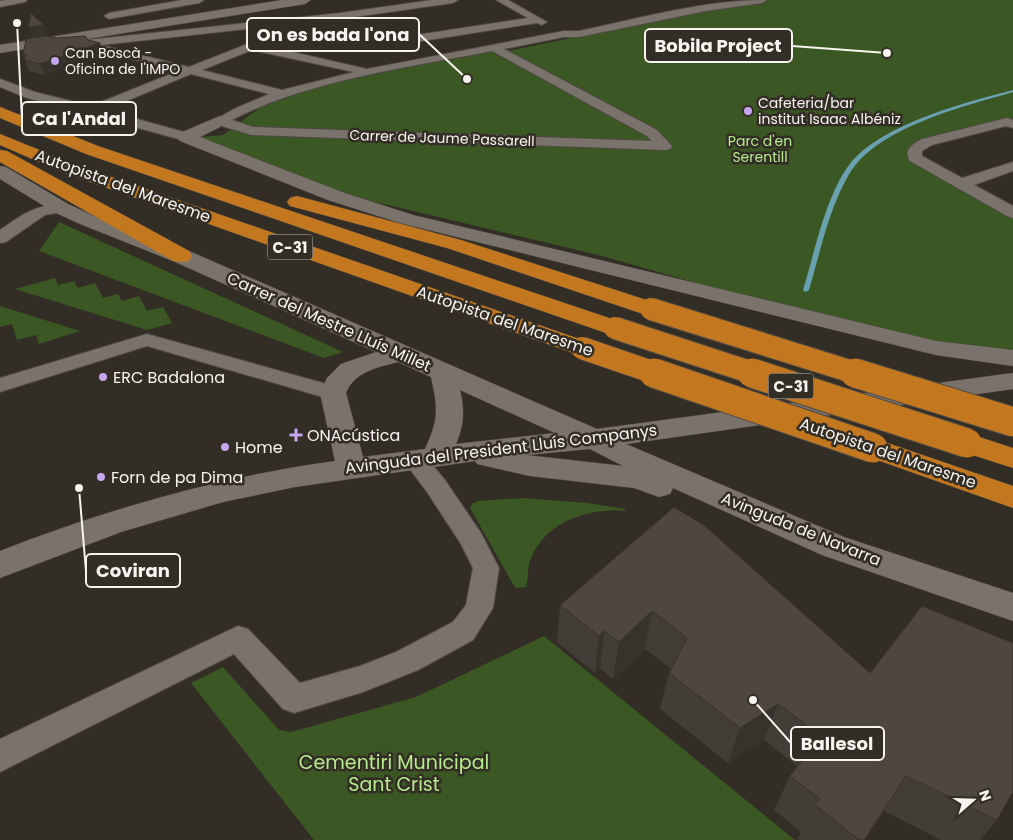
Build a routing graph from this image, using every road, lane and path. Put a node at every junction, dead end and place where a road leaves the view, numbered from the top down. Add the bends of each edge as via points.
1 (22, 0) edge
2 (199, 0) edge
3 (304, 0) edge
4 (453, 0) edge
5 (501, 0) edge
6 (734, 0) edge
7 (762, 0) edge
8 (0, 4) edge
9 (109, 16) dead end
10 (337, 19) junction
11 (538, 20) junction
12 (305, 22) junction
13 (564, 34) junction
14 (50, 43) junction
15 (86, 43) junction
16 (388, 43) junction
17 (250, 46) junction
18 (19, 47) junction
19 (493, 47) junction
20 (0, 50) edge
21 (0, 53) edge
22 (431, 58) junction
23 (189, 71) junction
24 (370, 72) junction
25 (0, 83) edge
26 (280, 93) junction
27 (91, 111) junction
28 (0, 112) edge
29 (1010, 123) edge
30 (213, 124) junction
31 (186, 137) junction
32 (0, 139) edge
33 (92, 150) junction
34 (0, 154) edge
35 (1013, 166) edge
36 (0, 171) edge
37 (961, 184) junction
38 (61, 208) junction
39 (1013, 213) edge
40 (407, 219) junction
41 (0, 238) edge
42 (454, 244) junction
43 (181, 256) junction
44 (712, 293) junction
45 (399, 354) junction
46 (1013, 358) edge
47 (443, 372) junction
48 (1013, 381) edge
49 (0, 385) edge
50 (333, 393) junction
51 (1013, 422) edge
52 (594, 439) junction
53 (464, 453) junction
54 (1013, 458) edge
55 (426, 459) junction
56 (351, 468) junction
57 (1013, 497) edge
58 (761, 514) junction
59 (0, 565) edge
60 (1013, 607) edge
61 (0, 756) edge

1 - 8 street
2 - 9 street
3 - 14 street
4 - 10 street
5 - 11 street
6 - 13 street
7 - 13 street via 579,34
10 - 12 street
10 - 16 street
11 - 13 street
11 - 16 street
12 - 15 street
12 - 17 street
13 - 19 street
14 - 15 street
14 - 18 street
15 - 23 street
16 - 22 street
17 - 23 street
17 - 24 street
18 - 20 street
18 - 21 street
19 - 22 street
19 - 30 street, Carrer de Jaume Passarell via 652,133 665,146 252,131
22 - 24 street
23 - 26 street
23 - 27 street
24 - 26 street
25 - 27 street
26 - 30 street
27 - 31 street
28 - 33 highway, Autopista del Maresme / C-31
29 - 37 street via 927,142 915,149 915,158
30 - 31 street
31 - 40 street via 334,196
32 - 57 highway, Autopista del Maresme / C-31, bridge via 77,171
33 - 42 highway
33 - 54 highway, Autopista del Maresme / C-31, bridge via 615,328
34 - 43 highway
35 - 37 street
36 - 38 street, Carrer del Mestre Lluís Millet
37 - 39 street
38 - 41 street via 41,211
38 - 43 street, Carrer del Mestre Lluís Millet
40 - 42 street
40 - 44 street
42 - 44 street via 501,251 596,274
42 - 51 highway, bridge
43 - 45 street, Carrer del Mestre Lluís Millet
44 - 46 street via 936,348
45 - 47 street, Carrer del Mestre Lluís Millet
45 - 50 street via 355,366 335,383
47 - 52 street, Carrer del Mestre Lluís Millet
47 - 55 street via 451,408 448,430
48 - 52 street, Avinguda del President Lluís Companys
49 - 50 street via 147,340
50 - 56 street
52 - 53 street, Avinguda del President Lluís Companys
52 - 58 street, Avinguda de Navarra via 624,456
53 - 55 street, Avinguda del President Lluís Companys
53 - 58 street via 530,466 638,478 709,502
55 - 56 street, Avinguda del President Lluís Companys
55 - 61 street via 436,486 472,540 486,568 479,608 463,631 407,661 363,679 294,699 238,638
56 - 59 street, Avinguda del President Lluís Companys via 223,491 49,545
58 - 60 street, Avinguda de Navarra via 833,546

